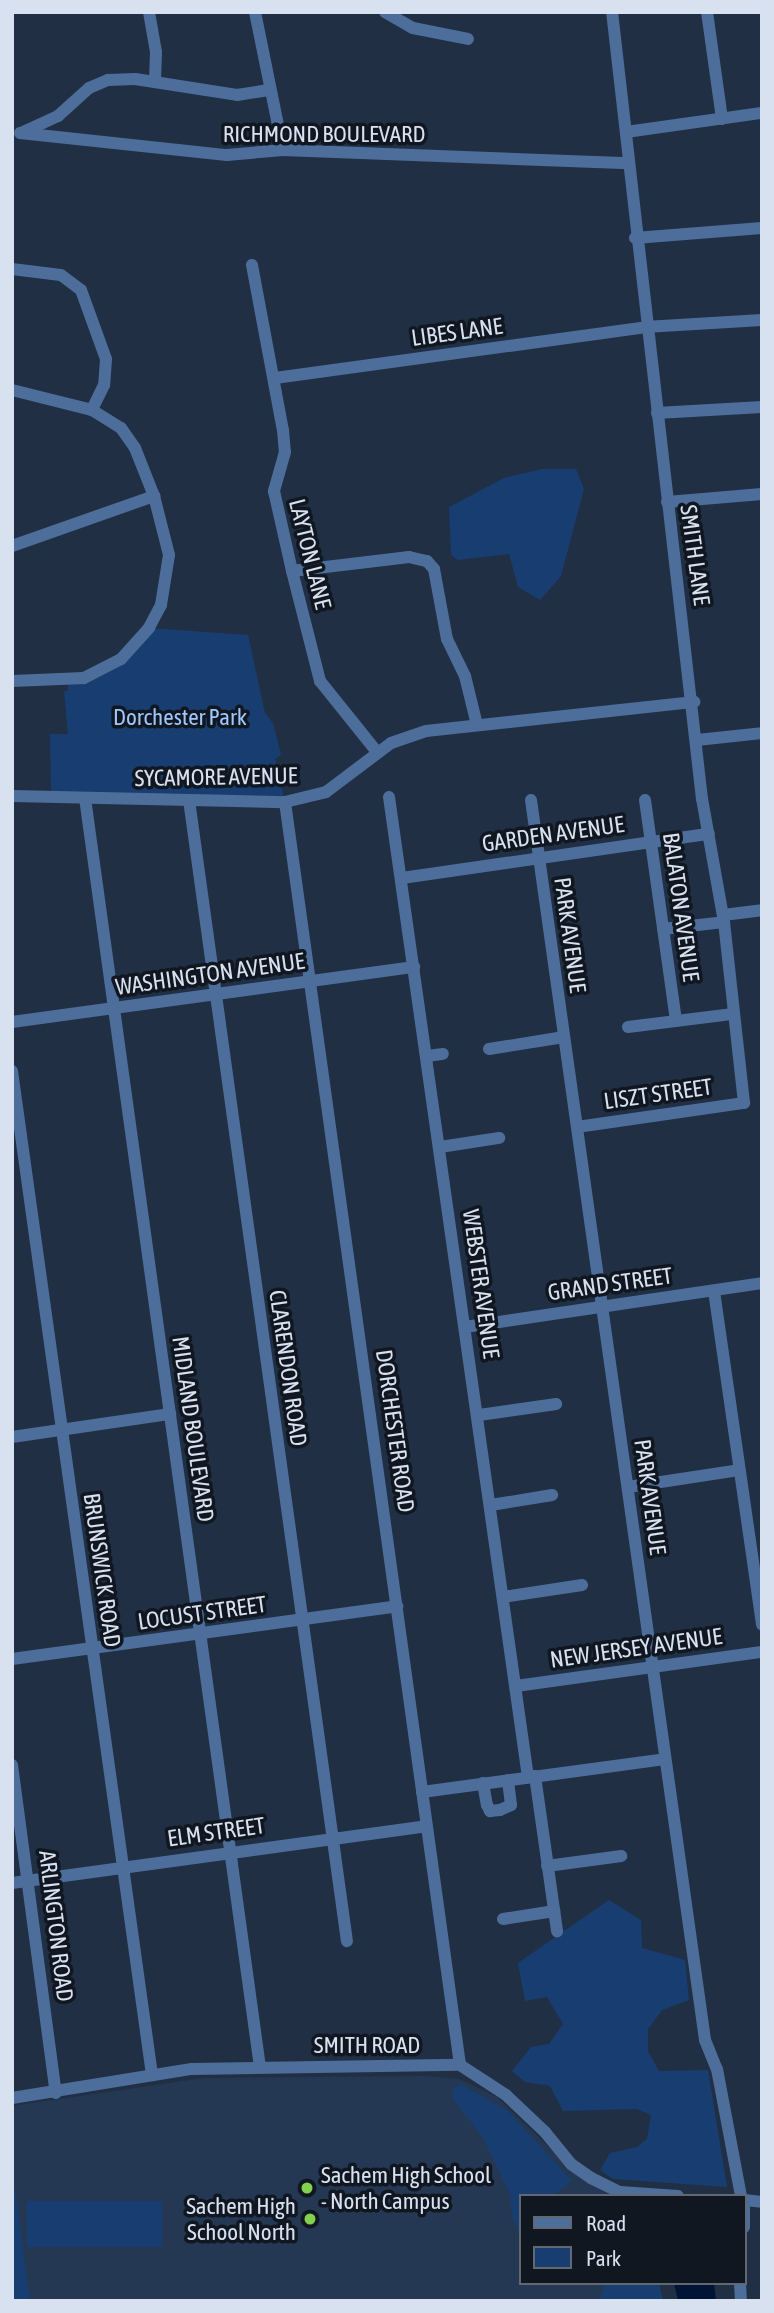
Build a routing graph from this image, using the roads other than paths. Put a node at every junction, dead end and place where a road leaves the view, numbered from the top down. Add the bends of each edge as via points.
1 (149, 12) edge
2 (255, 12) edge
3 (385, 12) edge
4 (612, 12) edge
5 (708, 12) edge
6 (468, 39) dead end
7 (155, 81) junction
8 (269, 90) junction
9 (762, 113) edge
10 (722, 119) junction
11 (626, 132) junction
12 (16, 133) edge
13 (284, 150) junction
14 (629, 163) junction
15 (762, 228) edge
16 (635, 238) junction
17 (253, 265) dead end
18 (12, 269) edge
19 (762, 320) edge
20 (645, 327) junction
21 (275, 379) junction
22 (12, 390) edge
23 (762, 407) edge
24 (92, 410) junction
25 (657, 413) junction
26 (762, 495) edge
27 (154, 496) junction
28 (667, 502) junction
29 (12, 546) edge
30 (292, 572) junction
31 (12, 681) edge
32 (694, 702) junction
33 (477, 725) junction
34 (762, 733) edge
35 (697, 740) junction
36 (377, 752) junction
37 (12, 796) edge
38 (389, 797) dead end
39 (85, 798) junction
40 (189, 800) junction
41 (531, 800) dead end
42 (645, 800) dead end
43 (285, 802) junction
44 (709, 834) junction
45 (652, 842) junction
46 (538, 857) junction
47 (402, 877) junction
48 (762, 910) edge
49 (724, 919) junction
50 (663, 929) junction
51 (414, 967) junction
52 (311, 981) junction
53 (216, 995) junction
54 (113, 1008) junction
55 (733, 1014) junction
56 (676, 1021) junction
57 (12, 1023) edge
58 (628, 1027) dead end
59 (564, 1038) junction
60 (489, 1049) dead end
61 (443, 1054) dead end
62 (428, 1056) junction
63 (12, 1071) edge
64 (744, 1102) joint
65 (577, 1127) junction
66 (499, 1138) dead end
67 (440, 1147) junction
68 (762, 1283) edge
69 (714, 1290) junction
70 (603, 1306) junction
71 (465, 1327) junction
72 (556, 1404) dead end
73 (170, 1414) junction
74 (479, 1416) junction
75 (61, 1431) junction
76 (12, 1437) edge
77 (739, 1470) junction
78 (628, 1487) junction
79 (552, 1496) dead end
80 (491, 1506) junction
81 (582, 1585) dead end
82 (503, 1597) junction
83 (397, 1606) junction
84 (301, 1619) junction
85 (762, 1625) edge
86 (201, 1634) junction
87 (91, 1650) junction
88 (762, 1651) edge
89 (12, 1659) edge
90 (652, 1667) junction
91 (516, 1686) junction
92 (665, 1759) junction
93 (12, 1765) edge
94 (531, 1776) junction
95 (508, 1780) junction
96 (483, 1783) junction
97 (422, 1792) junction
98 (426, 1826) junction
99 (332, 1837) junction
100 (231, 1852) junction
101 (621, 1856) dead end
102 (122, 1867) junction
103 (547, 1867) junction
104 (30, 1880) junction
105 (12, 1883) edge
106 (554, 1911) junction
107 (503, 1919) dead end
108 (557, 1931) dead end
109 (347, 1941) dead end
110 (460, 2065) junction
111 (260, 2067) junction
112 (152, 2075) junction
113 (56, 2093) junction
114 (12, 2098) edge
115 (649, 2194) edge
116 (741, 2194) edge

1 - 7 street via 156,52
2 - 8 street
3 - 6 street via 413,28
4 - 11 street, SMITH LANE
5 - 10 street
7 - 8 street via 237,95
7 - 12 street via 99,83 58,116
8 - 13 street
9 - 10 street
10 - 11 street
11 - 14 street, SMITH LANE
12 - 13 street, RICHMOND BOULEVARD via 227,155
13 - 14 street, RICHMOND BOULEVARD
14 - 16 street, SMITH LANE
15 - 16 street
16 - 20 street, SMITH LANE
17 - 21 street, LAYTON LANE
18 - 24 street via 61,275 81,290 106,359 104,385
19 - 20 street, LIBES LANE
20 - 21 street, LIBES LANE
20 - 25 street, SMITH LANE
21 - 30 street, LAYTON LANE via 285,452 274,491
22 - 24 street
23 - 25 street
24 - 27 street via 116,423 131,439
25 - 28 street, SMITH LANE
26 - 28 street
27 - 29 street
27 - 31 street via 169,568 165,595 149,628 121,659 94,675 62,681
28 - 32 street, SMITH LANE
30 - 33 street via 424,559 434,569 447,639 468,683
30 - 36 street, LAYTON LANE via 320,681
32 - 33 street, SYCAMORE AVENUE
32 - 35 street, SMITH LANE
33 - 36 street, SYCAMORE AVENUE via 426,731
34 - 35 street
35 - 44 street, SMITH LANE
36 - 43 street, SYCAMORE AVENUE via 326,792
37 - 39 street, SYCAMORE AVENUE
38 - 47 street, WEBSTER AVENUE
39 - 40 street, SYCAMORE AVENUE
39 - 54 street, MIDLAND BOULEVARD
40 - 43 street, SYCAMORE AVENUE
40 - 53 street, CLARENDON ROAD
41 - 46 street, PARK AVENUE
42 - 45 street, BALATON AVENUE
43 - 52 street, DORCHESTER ROAD
44 - 45 street, GARDEN AVENUE
44 - 49 street, SMITH LANE
45 - 46 street, GARDEN AVENUE
45 - 50 street, BALATON AVENUE
46 - 47 street, GARDEN AVENUE
46 - 59 street, PARK AVENUE
47 - 51 street, WEBSTER AVENUE
48 - 49 street
49 - 50 street
49 - 55 street, SMITH LANE
50 - 56 street, BALATON AVENUE
51 - 52 street, WASHINGTON AVENUE
51 - 62 street, WEBSTER AVENUE
52 - 53 street, WASHINGTON AVENUE
52 - 83 street, DORCHESTER ROAD
53 - 54 street, WASHINGTON AVENUE
53 - 84 street, CLARENDON ROAD
54 - 57 street, WASHINGTON AVENUE
54 - 73 street, MIDLAND BOULEVARD
55 - 56 street
55 - 64 street, SMITH LANE
56 - 58 street
59 - 60 street
59 - 65 street, PARK AVENUE
61 - 62 street
62 - 67 street, WEBSTER AVENUE
63 - 75 street, BRUNSWICK ROAD
64 - 65 street, LISZT STREET
65 - 70 street, PARK AVENUE
66 - 67 street
67 - 71 street, WEBSTER AVENUE
68 - 69 street, GRAND STREET
69 - 70 street, GRAND STREET
69 - 77 street
70 - 71 street, GRAND STREET
70 - 78 street, PARK AVENUE
71 - 74 street, WEBSTER AVENUE
72 - 74 street
73 - 75 street
73 - 86 street, MIDLAND BOULEVARD
74 - 80 street, WEBSTER AVENUE
75 - 76 street
75 - 87 street, BRUNSWICK ROAD
77 - 78 street
77 - 85 street
78 - 90 street, PARK AVENUE
79 - 80 street
80 - 82 street, WEBSTER AVENUE
81 - 82 street
82 - 91 street, WEBSTER AVENUE
83 - 84 street, LOCUST STREET
83 - 97 street, DORCHESTER ROAD
84 - 86 street, LOCUST STREET
84 - 99 street, CLARENDON ROAD
86 - 87 street, LOCUST STREET
86 - 100 street, MIDLAND BOULEVARD
87 - 89 street, LOCUST STREET
87 - 102 street, BRUNSWICK ROAD
88 - 90 street, NEW JERSEY AVENUE
90 - 91 street, NEW JERSEY AVENUE
90 - 92 street, PARK AVENUE
91 - 94 street, WEBSTER AVENUE
92 - 94 street
92 - 116 street, PARK AVENUE via 705,2040 717,2069
93 - 104 street, ARLINGTON ROAD
94 - 95 street
94 - 103 street, WEBSTER AVENUE
95 - 96 street
95 - 96 street via 511,1805 500,1810 490,1811
96 - 97 street
97 - 98 street, DORCHESTER ROAD
98 - 99 street, ELM STREET
98 - 110 street, DORCHESTER ROAD
99 - 100 street, ELM STREET
99 - 109 street, CLARENDON ROAD
100 - 102 street, ELM STREET
100 - 111 street, MIDLAND BOULEVARD
101 - 103 street
102 - 104 street, ELM STREET
102 - 112 street, BRUNSWICK ROAD
103 - 106 street, WEBSTER AVENUE
104 - 105 street, ELM STREET
104 - 113 street, ARLINGTON ROAD
106 - 107 street
106 - 108 street, WEBSTER AVENUE
110 - 111 street, SMITH ROAD
110 - 115 street via 506,2095 571,2164 620,2192
111 - 112 street, SMITH ROAD
112 - 113 street, SMITH ROAD
113 - 114 street, SMITH ROAD

